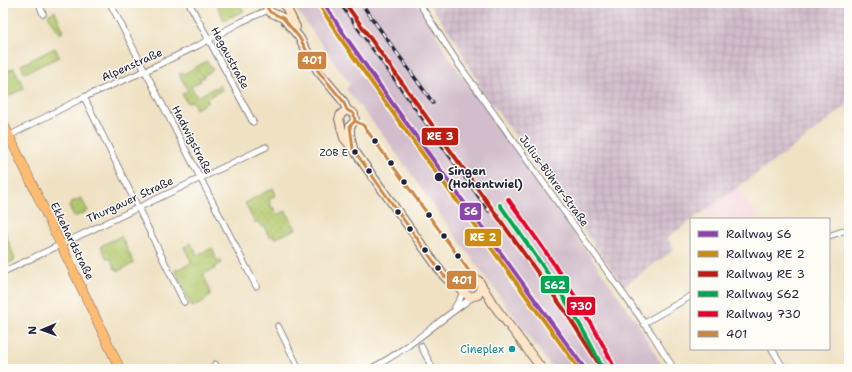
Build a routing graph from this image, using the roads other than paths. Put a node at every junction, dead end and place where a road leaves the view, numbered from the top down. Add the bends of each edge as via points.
1 (39, 3) edge
2 (110, 3) edge
3 (189, 3) edge
4 (419, 3) edge
5 (284, 4) edge
6 (268, 6) edge
7 (43, 14) dead end
8 (276, 14) junction
9 (299, 37) junction
10 (209, 40) junction
11 (145, 71) junction
12 (84, 97) junction
13 (347, 110) junction
14 (253, 122) dead end
15 (3, 124) edge
16 (341, 124) junction
17 (350, 126) junction
18 (6, 137) edge
19 (266, 147) dead end
20 (353, 149) junction
21 (201, 178) junction
22 (138, 208) junction
23 (849, 229) edge
24 (830, 236) edge
25 (59, 244) junction
26 (3, 272) edge
27 (444, 276) junction
28 (465, 280) junction
29 (256, 286) dead end
30 (481, 286) junction
31 (462, 290) junction
32 (474, 297) junction
33 (690, 297) edge
34 (184, 302) dead end
35 (493, 304) junction
36 (453, 310) junction
37 (644, 324) junction
38 (278, 326) dead end
39 (421, 346) dead end
40 (773, 350) edge
41 (120, 369) edge
42 (299, 369) edge
43 (370, 369) edge
44 (433, 369) edge
45 (542, 369) edge
46 (674, 369) edge
47 (784, 369) edge

1 - 7 street
2 - 11 street, Hadwigstraße
3 - 10 street, Hegaustraße
4 - 37 street, Julius-Bührer-Straße via 460,66
5 - 8 street via 283,10
5 - 9 street
6 - 8 street via 272,13
6 - 10 street, Alpenstraße
8 - 9 street via 283,18
9 - 13 street via 318,71 343,101
10 - 11 street, Alpenstraße
10 - 14 street, Hegaustraße
11 - 12 street, Alpenstraße
11 - 21 street, Hadwigstraße
12 - 18 street, Alpenstraße
12 - 22 street
13 - 16 street via 340,116
13 - 17 street via 355,116 355,121
15 - 18 main road, Ekkehardstraße
16 - 17 street
16 - 20 street via 345,141
17 - 20 street
18 - 25 main road, Ekkehardstraße
19 - 21 street, Thurgauer Straße
20 - 27 street
21 - 22 street, Thurgauer Straße
21 - 29 street, Hadwigstraße
22 - 25 street, Thurgauer Straße
22 - 34 street
23 - 24 street
25 - 26 street, Thurgauer Straße
25 - 41 main road, Ekkehardstraße
27 - 28 street via 459,282
27 - 31 street
28 - 30 street via 476,279
28 - 31 street
30 - 32 street via 480,292
30 - 35 street
31 - 32 street via 467,296
31 - 36 street
32 - 35 street
32 - 36 street
33 - 37 street
35 - 45 street
36 - 43 street via 417,340
37 - 46 street, Julius-Bührer-Straße
38 - 42 street
39 - 44 street
40 - 47 street

